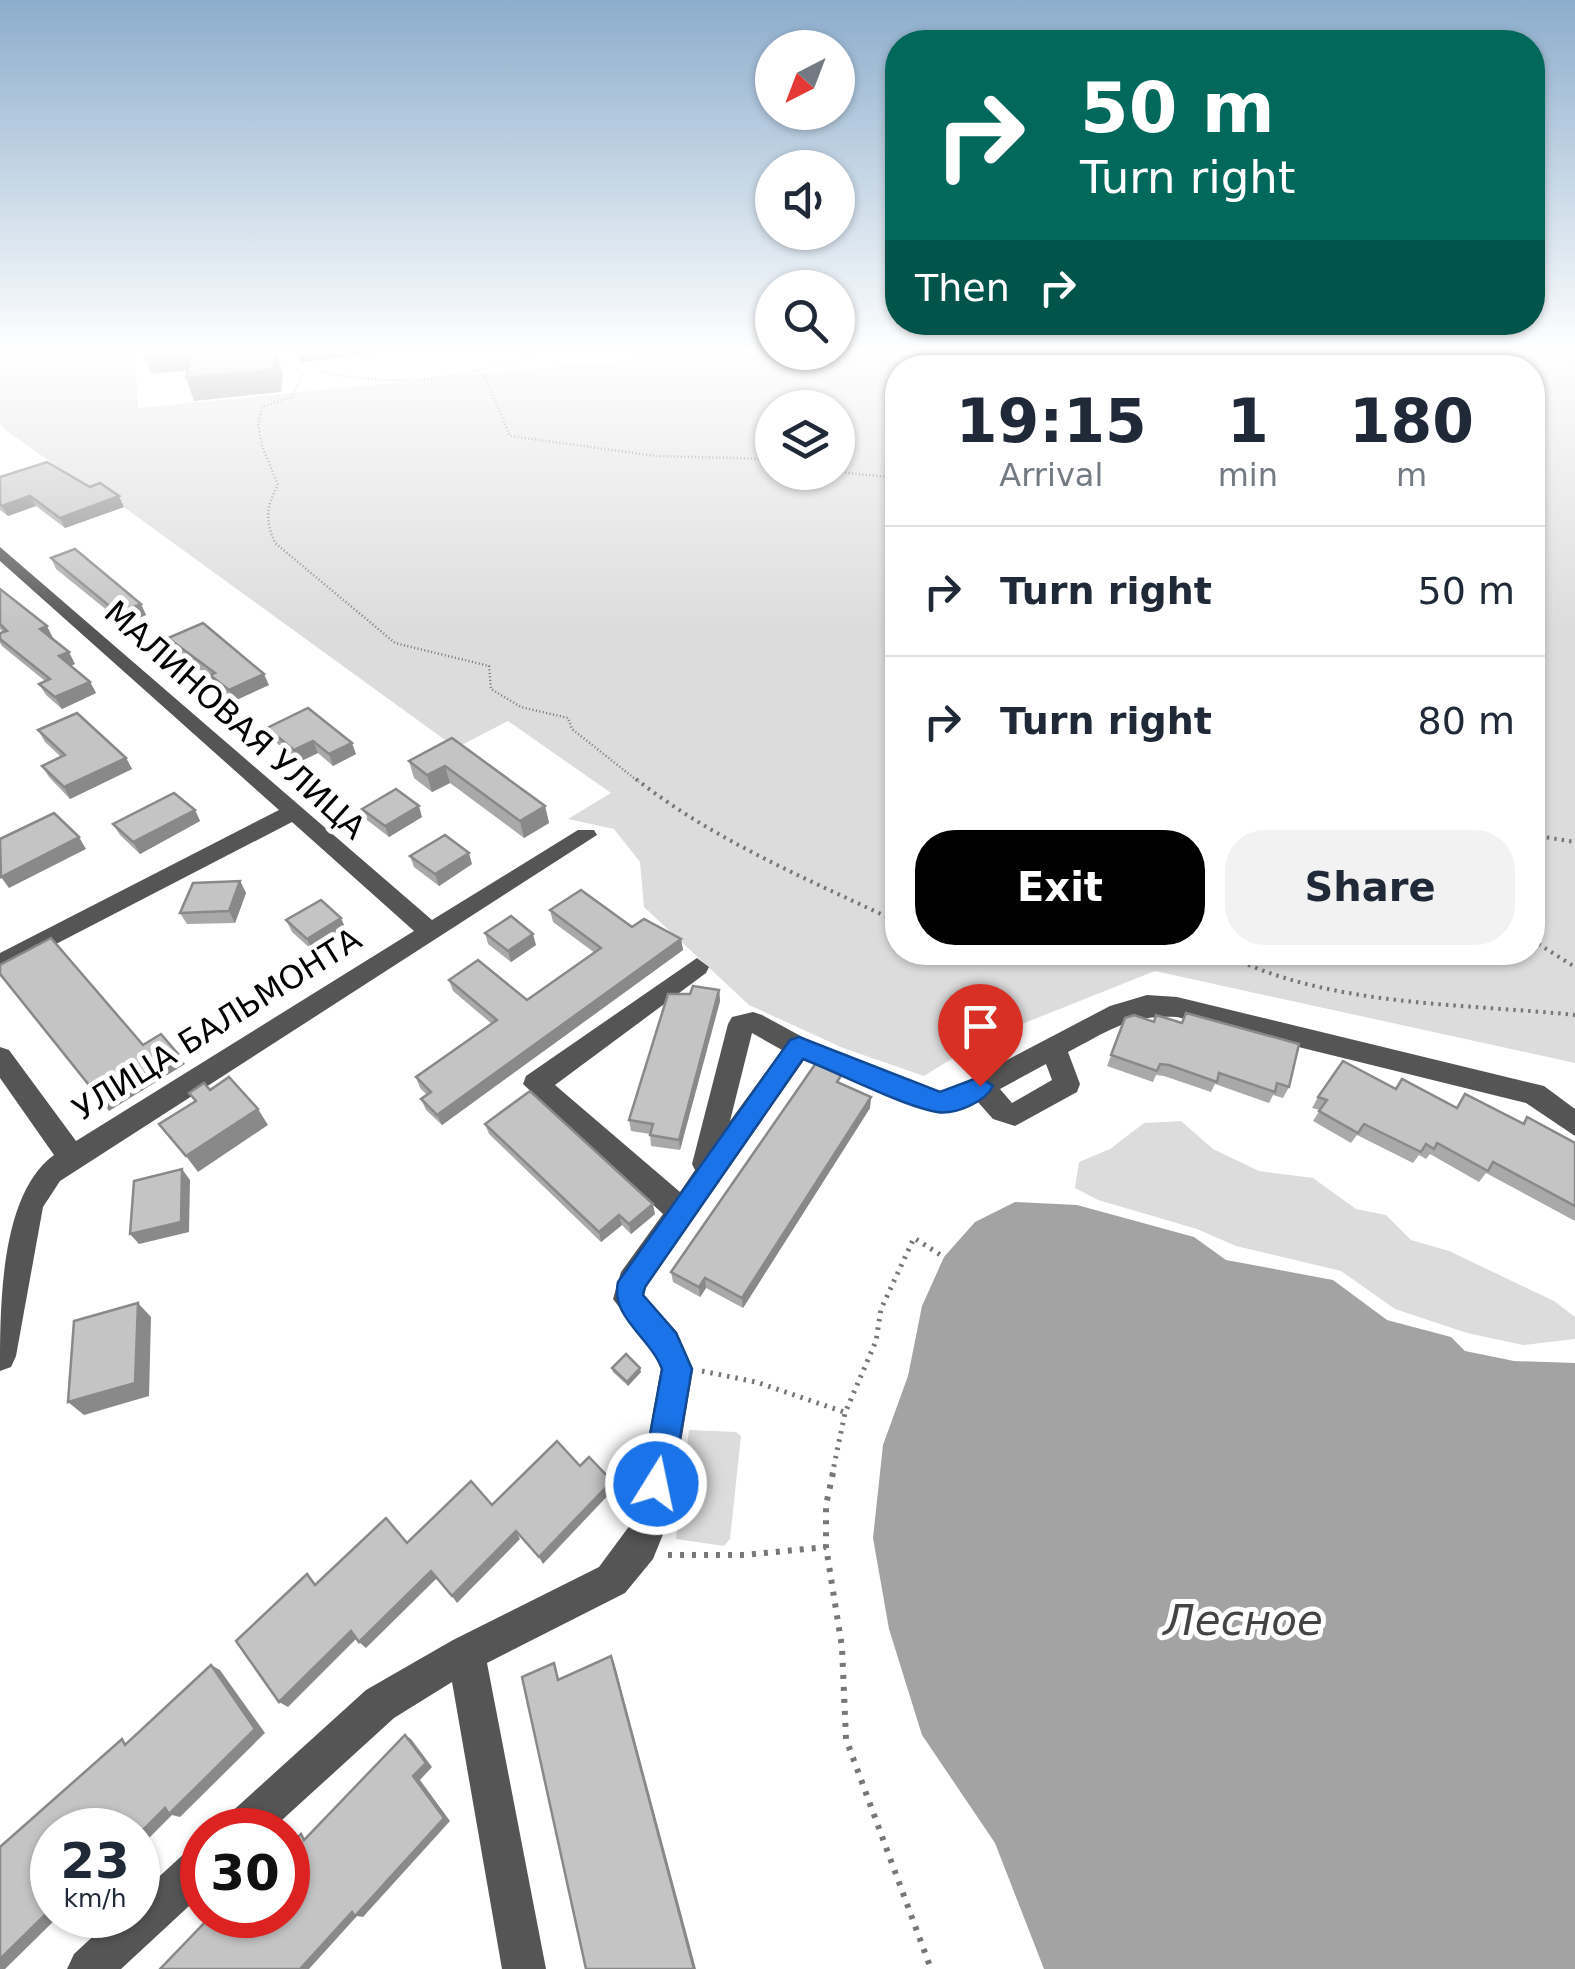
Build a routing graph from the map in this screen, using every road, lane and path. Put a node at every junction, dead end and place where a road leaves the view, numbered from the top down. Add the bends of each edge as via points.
1 (265, 444) edge
2 (568, 444) edge
3 (755, 459) edge
4 (855, 474) edge
5 (885, 477) edge
6 (0, 552) edge
7 (293, 812) junction
8 (586, 835) dead end
9 (1545, 837) edge
10 (1575, 842) edge
11 (885, 916) edge
12 (430, 932) junction
13 (1545, 948) edge
14 (0, 964) edge
15 (1239, 965) edge
16 (698, 967) dead end
17 (1575, 967) edge
18 (1575, 1015) edge
19 (799, 1047) junction
20 (0, 1058) edge
21 (1575, 1124) edge
22 (71, 1156) junction
23 (704, 1177) junction
24 (680, 1210) junction
25 (944, 1257) dead end
26 (0, 1356) edge
27 (677, 1369) junction
28 (845, 1413) junction
29 (640, 1546) junction
30 (826, 1547) junction
31 (466, 1653) junction
32 (265, 1808) edge
33 (180, 1886) edge
34 (929, 1968) edge
35 (90, 1969) edge
36 (524, 1969) edge

1 - 11 path via 278,484 268,504 275,543 327,582 352,612 395,643 490,666 491,689 521,707 568,718 572,729 674,808 795,877
2 - 3 path via 656,456
4 - 5 path
6 - 7 street, МАЛИНОВАЯ УЛИЦА
7 - 12 street, МАЛИНОВАЯ УЛИЦА
7 - 14 street
8 - 12 street, УЛИЦА БАЛЬМОНТА
9 - 10 path
12 - 22 street, УЛИЦА БАЛЬМОНТА
13 - 17 path
15 - 18 path via 1300,983
16 - 24 street via 536,1084
19 - 21 street via 939,1102 1119,1013 1177,1007 1534,1094
19 - 23 street
19 - 23 street via 753,1022 738,1026
20 - 22 street
22 - 26 street, УЛИЦА БАЛЬМОНТА via 29,1203
23 - 24 street
24 - 27 street via 632,1282 628,1299 666,1343
25 - 28 path via 914,1238 880,1309 876,1341
27 - 28 path via 737,1374
27 - 29 street
28 - 30 path via 826,1505
29 - 30 path via 672,1556
29 - 31 street via 612,1580
30 - 34 path via 842,1647 846,1739
31 - 32 street via 380,1704
31 - 36 street
33 - 35 street

